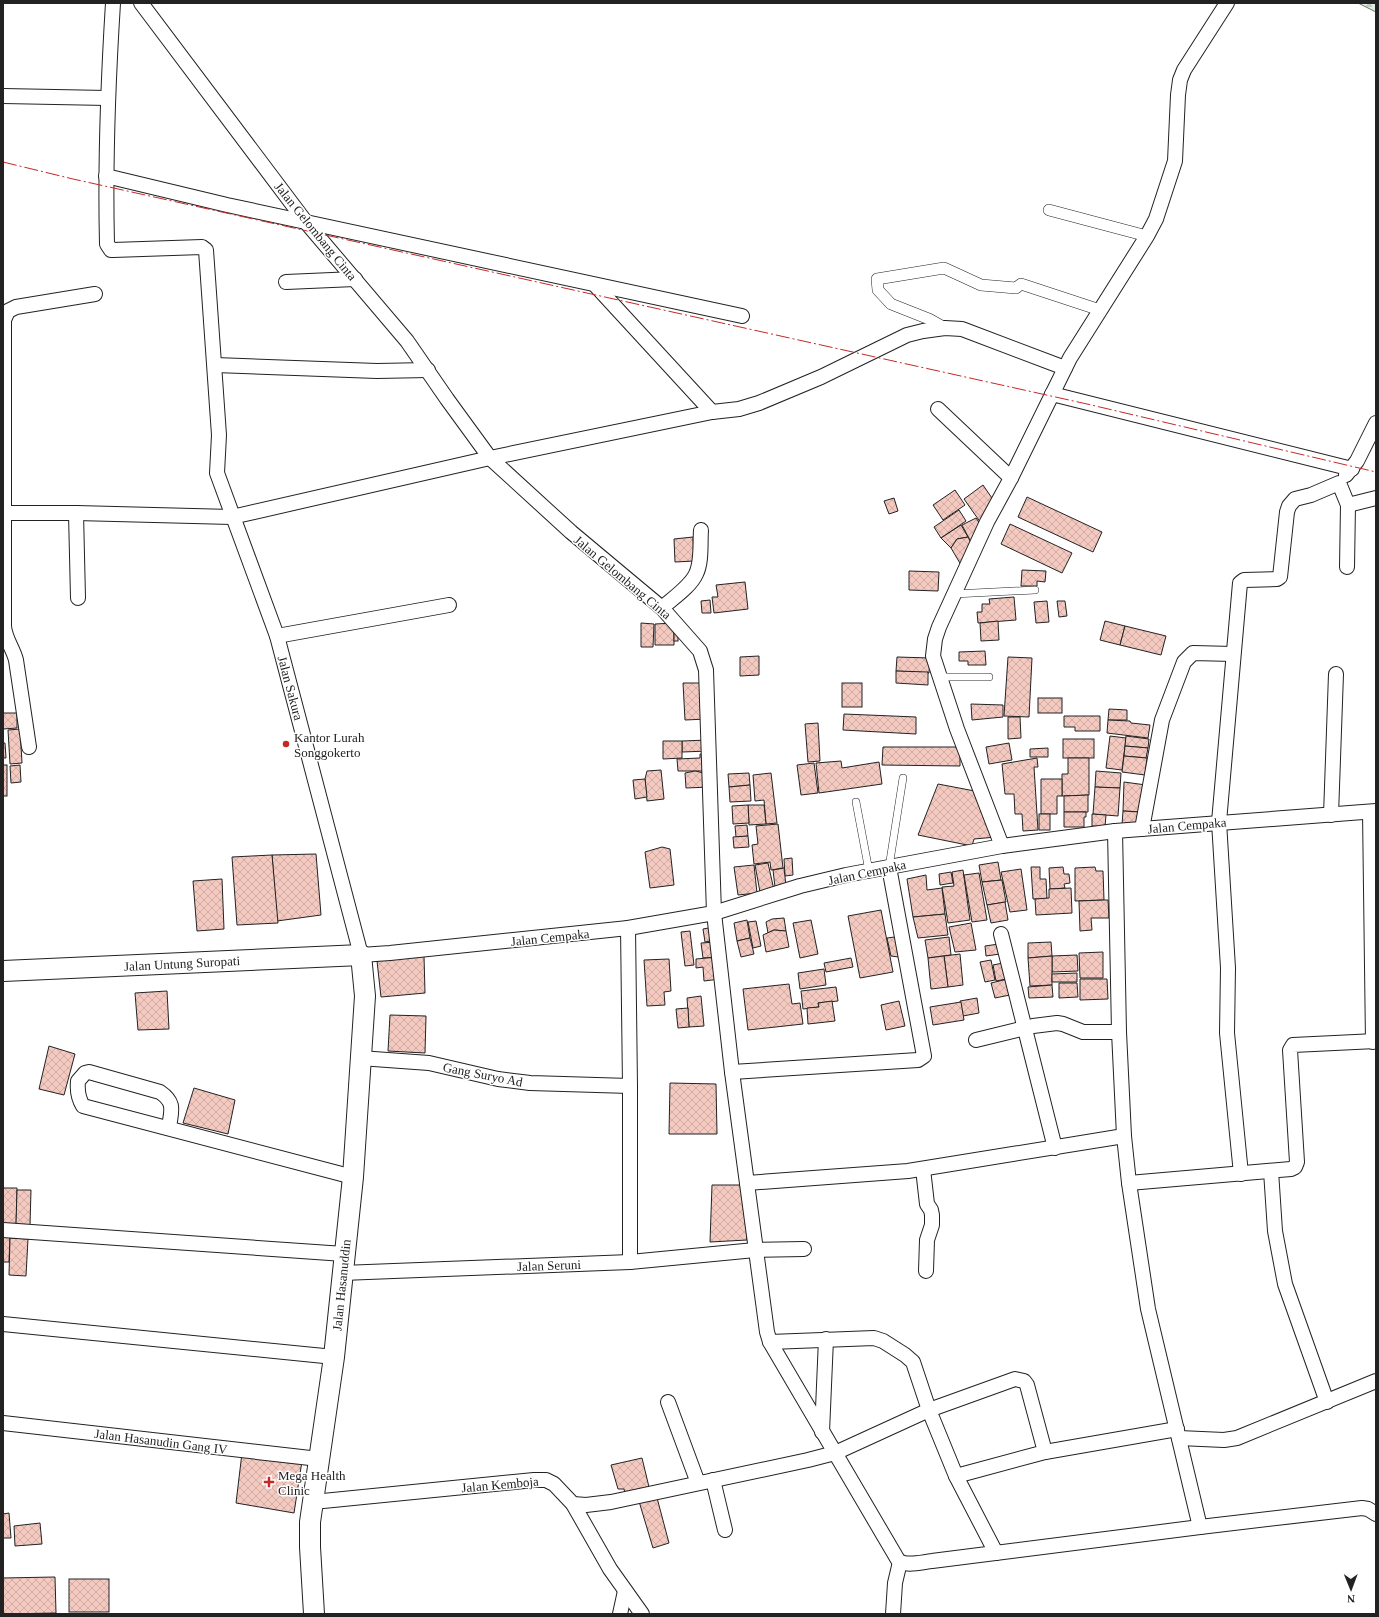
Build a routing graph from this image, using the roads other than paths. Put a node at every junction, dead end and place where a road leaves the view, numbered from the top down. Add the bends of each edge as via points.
1 (113, 3) edge
2 (141, 3) edge
3 (1227, 3) edge
4 (3, 96) edge
5 (107, 98) junction
6 (106, 176) junction
7 (1049, 210) dead end
8 (305, 221) junction
9 (1147, 236) junction
10 (355, 279) junction
11 (286, 282) dead end
12 (596, 286) junction
13 (95, 294) dead end
14 (1100, 310) junction
15 (742, 316) dead end
16 (945, 328) junction
17 (215, 365) junction
18 (1065, 368) junction
19 (428, 370) junction
20 (1052, 394) junction
21 (938, 409) dead end
22 (712, 412) junction
23 (1376, 423) edge
24 (490, 458) junction
25 (1352, 469) junction
26 (1012, 478) junction
27 (1339, 483) junction
28 (1376, 498) edge
29 (1348, 504) junction
30 (4, 513) edge
31 (76, 513) junction
32 (232, 517) junction
33 (701, 530) dead end
34 (1347, 567) dead end
35 (1035, 590) dead end
36 (954, 594) junction
37 (78, 598) dead end
38 (449, 605) dead end
39 (662, 608) junction
40 (277, 636) junction
41 (1233, 654) junction
42 (1336, 674) dead end
43 (940, 677) junction
44 (989, 677) dead end
45 (29, 747) dead end
46 (903, 778) dead end
47 (856, 802) dead end
48 (1373, 812) edge
49 (1331, 815) junction
50 (1220, 822) junction
51 (1142, 829) junction
52 (1115, 831) junction
53 (1002, 846) junction
54 (889, 867) junction
55 (869, 871) junction
56 (714, 913) junction
57 (628, 928) junction
58 (1002, 934) dead end
59 (361, 955) junction
60 (3, 971) edge
61 (1024, 1029) junction
62 (1119, 1032) junction
63 (976, 1040) dead end
64 (1374, 1042) edge
65 (360, 1058) junction
66 (732, 1072) junction
67 (630, 1086) junction
68 (169, 1128) junction
69 (1124, 1136) junction
70 (1055, 1148) junction
71 (923, 1169) junction
72 (1271, 1171) junction
73 (1241, 1174) junction
74 (353, 1177) junction
75 (747, 1182) junction
76 (1129, 1183) junction
77 (3, 1230) edge
78 (804, 1249) dead end
79 (756, 1250) junction
80 (630, 1262) junction
81 (343, 1264) junction
82 (926, 1271) dead end
83 (3, 1324) edge
84 (826, 1339) junction
85 (770, 1342) junction
86 (334, 1357) junction
87 (1376, 1381) edge
88 (668, 1402) dead end
89 (1327, 1402) junction
90 (929, 1410) junction
91 (3, 1423) edge
92 (822, 1432) junction
93 (1178, 1434) junction
94 (1045, 1452) junction
95 (835, 1453) junction
96 (319, 1460) junction
97 (956, 1476) junction
98 (713, 1480) junction
99 (698, 1483) junction
100 (313, 1502) junction
101 (573, 1504) junction
102 (1376, 1514) edge
103 (1200, 1527) junction
104 (725, 1530) dead end
105 (996, 1553) junction
106 (900, 1562) junction
107 (625, 1591) junction
108 (314, 1614) edge
109 (620, 1614) edge
110 (642, 1614) edge
111 (893, 1614) edge

1 - 5 street
2 - 8 street, Jalan Gelombang Cinta
3 - 9 street via 1180,80 1175,161 1156,219
4 - 5 street
5 - 6 street
6 - 8 street
6 - 17 street, Jalan Sakura via 107,244 111,250 202,247 206,250
7 - 9 street
8 - 10 street, Jalan Gelombang Cinta
8 - 12 street
9 - 14 street
10 - 11 street
10 - 19 street, Jalan Gelombang Cinta via 408,341
12 - 15 street
12 - 22 street
13 - 30 street via 16,307 5,314
14 - 16 street via 1021,284 1016,288 981,285 944,268 877,279 878,290 891,304
14 - 18 street
16 - 18 street via 962,329
16 - 22 street via 907,335 821,377 752,405
17 - 19 street via 377,371
17 - 32 street, Jalan Sakura via 219,435 217,473
18 - 20 street
19 - 24 street, Jalan Gelombang Cinta
20 - 25 street
20 - 26 street
21 - 26 street
22 - 24 street
23 - 25 street
24 - 32 street
24 - 39 street, Jalan Gelombang Cinta via 570,532
25 - 27 street
26 - 36 street via 987,522
27 - 29 street
27 - 41 street via 1295,499 1289,506 1280,576 1277,579 1244,580 1240,583
28 - 29 street
29 - 34 street
30 - 31 street
30 - 45 street via 4,632 14,655
31 - 32 street
31 - 37 street
32 - 40 street, Jalan Sakura
33 - 39 street via 696,575
35 - 36 lane
36 - 43 street via 935,639 933,656
38 - 40 street
39 - 56 street, Jalan Gelombang Cinta via 700,651 706,670
40 - 59 street, Jalan Sakura
41 - 50 street
41 - 51 street via 1193,653 1184,662 1162,720
42 - 49 street
43 - 44 lane
43 - 53 street
46 - 54 lane
47 - 55 lane
48 - 49 street, Jalan Cempaka
48 - 64 street
49 - 50 street, Jalan Cempaka
50 - 51 street, Jalan Cempaka
50 - 73 street via 1228,968 1227,1033
51 - 52 street, Jalan Cempaka
52 - 53 street, Jalan Cempaka
52 - 62 street
53 - 54 street, Jalan Cempaka
54 - 55 street, Jalan Cempaka
54 - 66 street via 924,1056 918,1060
55 - 56 street, Jalan Cempaka via 800,886
56 - 57 street, Jalan Cempaka
56 - 66 street, Jalan Gelombang Cinta
57 - 59 street, Jalan Cempaka
57 - 67 street
58 - 61 street
59 - 60 main road, Jalan Untung Suropati
59 - 65 main road, Jalan Hasanuddin via 365,996
61 - 62 street via 1058,1023 1083,1032
61 - 63 street
61 - 70 street
62 - 69 street
64 - 72 street via 1291,1047 1297,1162 1291,1169
65 - 67 street, Gang Suryo Ad via 429,1063 498,1079 530,1083
65 - 74 main road, Jalan Hasanuddin
66 - 75 street, Jalan Gelombang Cinta
67 - 80 street
68 - 68 street via 172,1106 168,1097 160,1092 89,1072 78,1081 77,1093 83,1106
68 - 74 street
69 - 70 street
69 - 76 street
70 - 71 street
71 - 75 street
71 - 82 street via 927,1204 932,1215
72 - 73 street
72 - 89 street via 1275,1231 1284,1278
73 - 76 street
74 - 81 main road, Jalan Hasanuddin
75 - 79 street, Jalan Gelombang Cinta
76 - 93 street via 1148,1309
77 - 81 street, Jalan Seruni
78 - 79 street, Jalan Seruni
79 - 80 street, Jalan Seruni
79 - 85 street, Jalan Gelombang Cinta
80 - 81 street, Jalan Seruni
81 - 86 main road, Jalan Hasanuddin
83 - 86 street
84 - 85 street
84 - 90 street via 879,1339 905,1355 913,1362
84 - 92 street
85 - 92 street, Jalan Gelombang Cinta
86 - 96 main road, Jalan Hasanuddin
87 - 89 street
88 - 99 street
89 - 93 street via 1237,1438 1224,1440
90 - 94 street via 1015,1379 1024,1381 1027,1384
90 - 95 street
90 - 97 street
91 - 96 street, Jalan Hasanudin Gang IV
92 - 95 street, Jalan Gelombang Cinta
93 - 94 street
93 - 103 street
94 - 97 street
95 - 98 street
95 - 106 street, Jalan Gelombang Cinta
96 - 100 main road, Jalan Hasanuddin
97 - 105 street
98 - 99 street
98 - 104 street
99 - 101 street via 611,1502
100 - 101 street, Jalan Kemboja via 546,1480 554,1484
100 - 108 main road, Jalan Hasanuddin via 310,1547
101 - 107 street, Jalan Kemboja
102 - 103 street via 1362,1508
103 - 105 street
105 - 106 street
106 - 111 street via 895,1583
107 - 109 street
107 - 110 street, Jalan Kemboja

